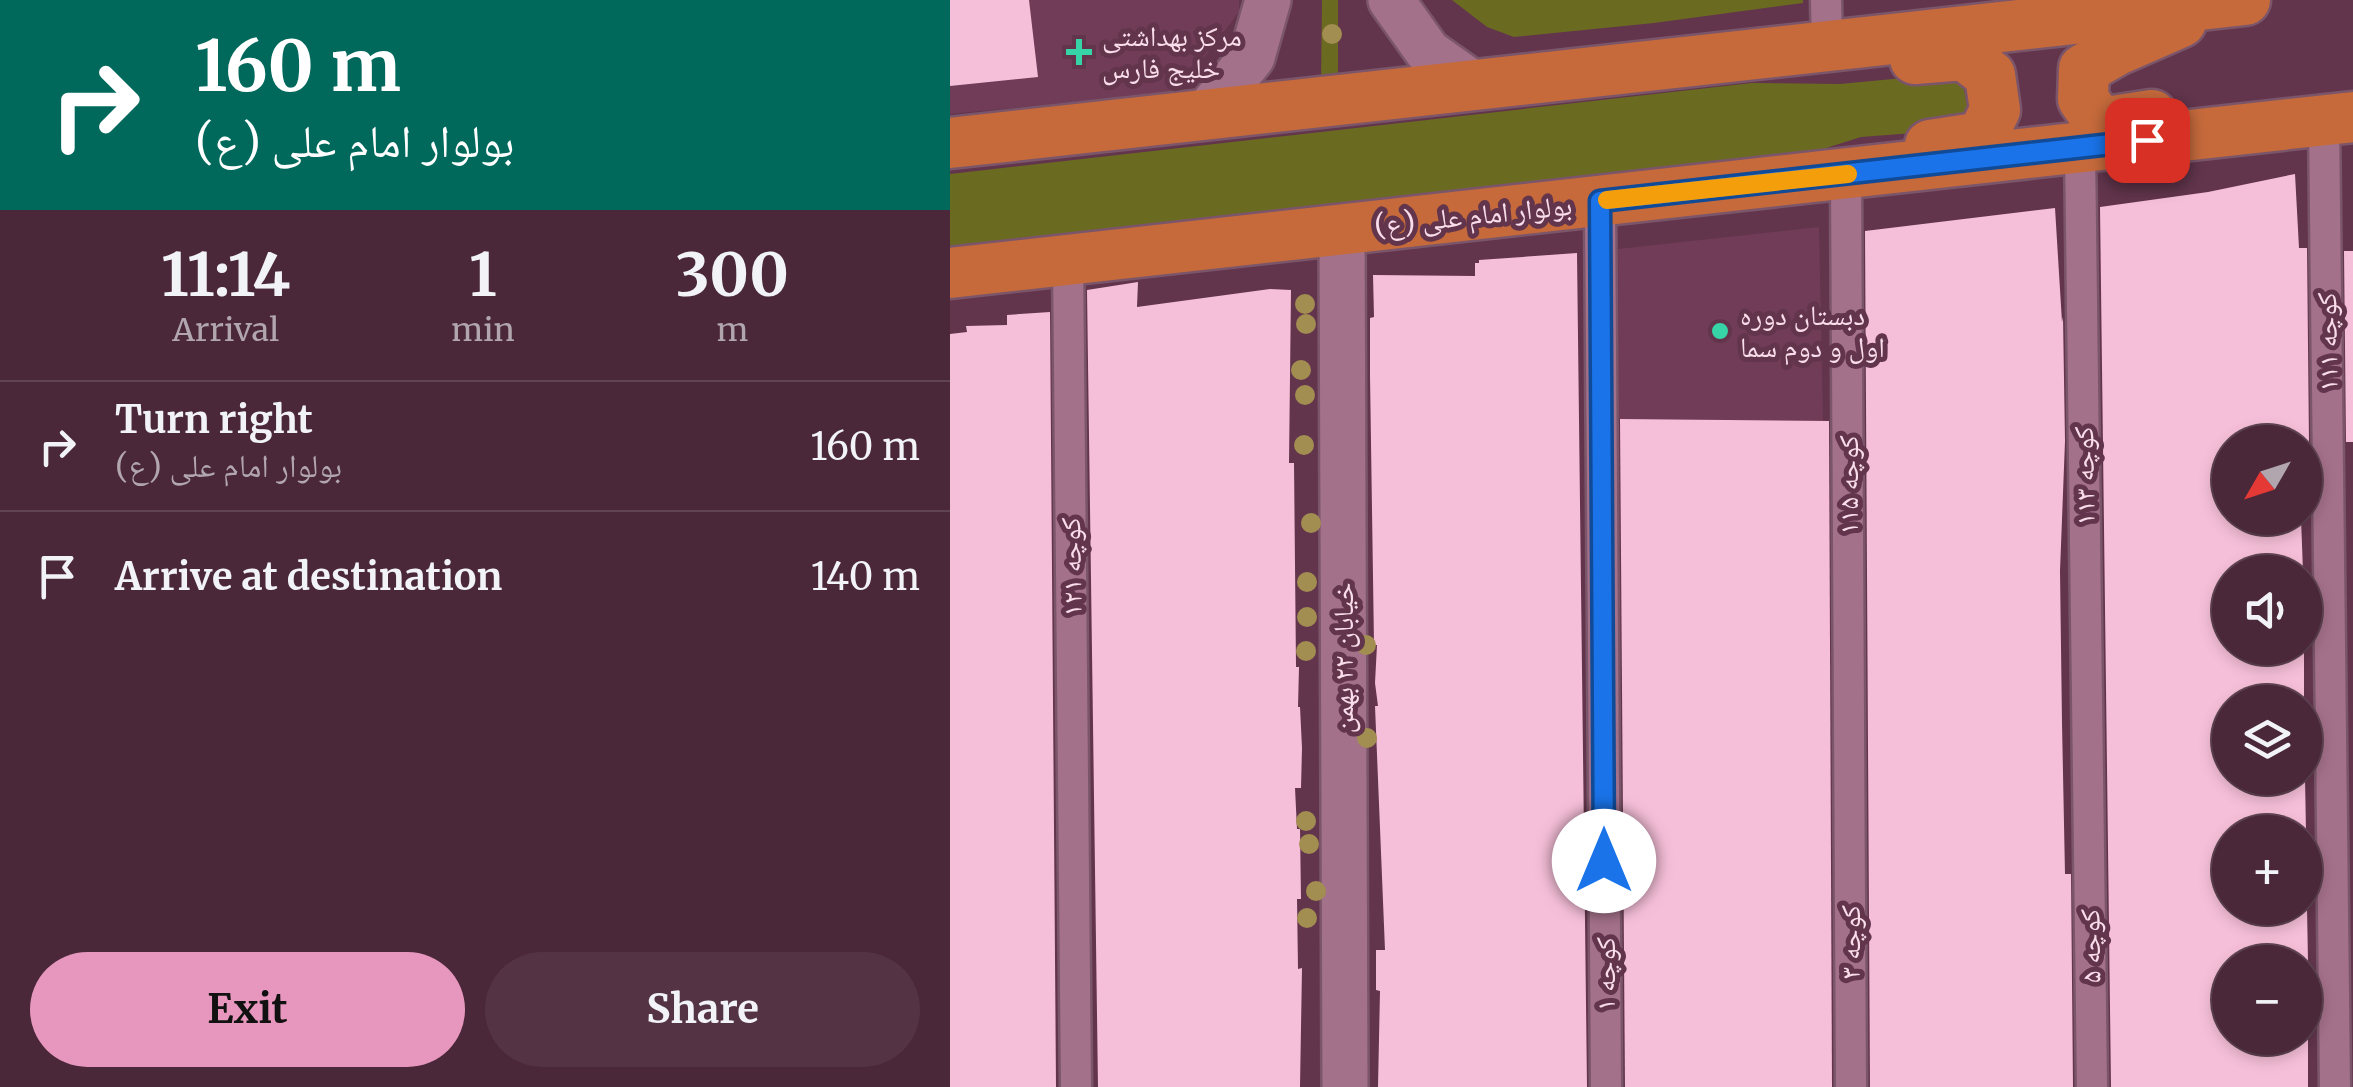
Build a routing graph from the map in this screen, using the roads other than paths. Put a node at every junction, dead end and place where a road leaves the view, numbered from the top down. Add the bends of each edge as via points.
1 (1268, 0) edge
2 (1391, 0) edge
3 (2230, 1) edge
4 (2081, 9) edge
5 (1827, 23) edge
6 (1748, 56) junction
7 (1476, 86) junction
8 (1204, 115) junction
9 (2339, 118) edge
10 (2214, 132) junction
11 (950, 144) edge
12 (2080, 148) junction
13 (1846, 174) junction
14 (1797, 179) junction
15 (1600, 201) junction
16 (1342, 230) junction
17 (1068, 260) junction
18 (950, 274) edge
19 (1850, 796) joint
20 (2088, 804) joint
21 (1076, 1087) edge
22 (1345, 1087) edge
23 (1606, 1087) edge
24 (1851, 1087) edge
25 (2092, 1087) edge
26 (2336, 1087) edge

1 - 8 street via 1252,57
2 - 7 street via 1428,52
3 - 4 main road
3 - 10 main road via 2084,69 2084,99 2100,123 2169,112 2197,115
4 - 5 main road
5 - 6 main road
6 - 7 main road
6 - 14 main road via 1808,71 1964,56 1990,75 1995,110 1982,137 1837,156
7 - 8 main road
8 - 11 main road
9 - 10 main road, بولوار امام علی (ع)
9 - 26 street, کوچه ۱۱۱
10 - 12 main road, بولوار امام علی (ع)
12 - 13 main road, بولوار امام علی (ع)
12 - 20 street, کوچه ۱۱۳
13 - 14 main road, بولوار امام علی (ع)
13 - 19 street, کوچه ۱۱۵
14 - 15 main road, بولوار امام علی (ع)
15 - 16 main road, بولوار امام علی (ع)
15 - 23 street, کوچه ۱
16 - 17 main road, بولوار امام علی (ع)
16 - 22 street, خیابان ۲۲ بهمن
17 - 18 main road, بولوار امام علی (ع)
17 - 21 street, کوچه ۱۲۱
19 - 24 street, کوچه ۳
20 - 25 street, کوچه ۵

